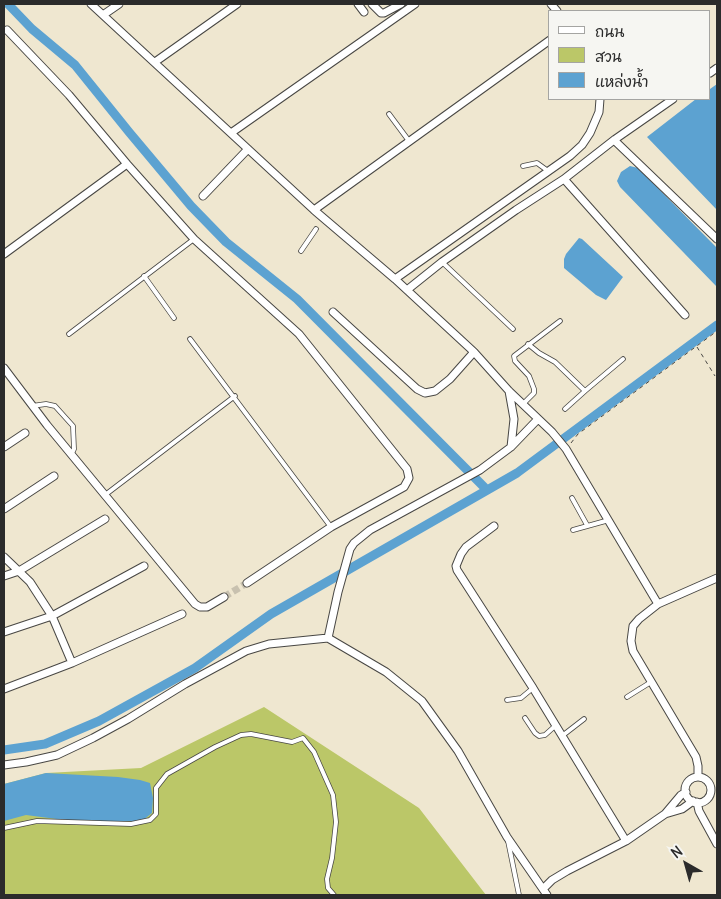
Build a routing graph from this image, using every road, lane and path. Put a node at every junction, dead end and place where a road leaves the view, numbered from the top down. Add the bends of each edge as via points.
1 (91, 4) edge
2 (119, 4) edge
3 (237, 4) edge
4 (358, 4) edge
5 (372, 4) edge
6 (401, 4) edge
7 (415, 4) edge
8 (364, 12) dead end
9 (103, 15) junction
10 (8, 30) dead end
11 (548, 41) edge
12 (155, 62) junction
13 (602, 100) edge
14 (672, 100) edge
15 (389, 114) dead end
16 (231, 134) junction
17 (614, 140) junction
18 (409, 141) junction
19 (248, 149) junction
20 (127, 164) junction
21 (523, 166) dead end
22 (549, 171) junction
23 (564, 179) junction
24 (203, 196) dead end
25 (314, 210) junction
26 (316, 229) dead end
27 (194, 239) junction
28 (717, 239) edge
29 (301, 251) dead end
30 (4, 254) edge
31 (442, 262) junction
32 (144, 276) junction
33 (394, 279) junction
34 (406, 290) junction
35 (333, 312) dead end
36 (685, 315) dead end
37 (174, 318) dead end
38 (560, 321) dead end
39 (513, 329) dead end
40 (717, 331) edge
41 (69, 334) dead end
42 (190, 339) dead end
43 (528, 344) junction
44 (696, 346) junction
45 (474, 352) junction
46 (623, 359) dead end
47 (4, 368) edge
48 (715, 376) dead end
49 (509, 390) junction
50 (585, 391) junction
51 (235, 396) junction
52 (523, 404) junction
53 (32, 406) junction
54 (565, 409) dead end
55 (538, 419) junction
56 (25, 433) dead end
57 (511, 446) junction
58 (4, 447) edge
59 (566, 449) junction
60 (71, 455) junction
61 (54, 476) dead end
62 (104, 496) junction
63 (572, 498) dead end
64 (4, 509) edge
65 (105, 519) dead end
66 (608, 520) junction
67 (587, 525) junction
68 (494, 526) dead end
69 (331, 527) junction
70 (572, 530) dead end
71 (4, 557) edge
72 (144, 566) dead end
73 (18, 571) junction
74 (4, 576) edge
75 (717, 578) edge
76 (247, 583) tunnel mouth
77 (224, 597) tunnel mouth
78 (658, 604) junction
79 (182, 614) dead end
80 (52, 616) junction
81 (4, 632) edge
82 (328, 638) junction
83 (72, 663) junction
84 (651, 682) junction
85 (533, 688) junction
86 (4, 689) edge
87 (627, 697) dead end
88 (507, 700) dead end
89 (525, 718) dead end
90 (584, 719) dead end
91 (555, 726) junction
92 (562, 736) junction
93 (4, 764) edge
94 (698, 777) junction
95 (686, 792) junction
96 (695, 802) junction
97 (665, 814) junction
98 (4, 828) edge
99 (507, 837) junction
100 (626, 841) junction
101 (717, 844) edge
102 (543, 893) edge
103 (333, 895) edge
104 (519, 895) edge

1 - 9 street
2 - 9 street
3 - 12 street
4 - 8 street
5 - 6 street via 384,14
7 - 16 street
9 - 12 street
10 - 20 street via 69,94
11 - 18 street
12 - 16 street
13 - 22 street via 596,122 582,145
14 - 17 street
15 - 18 lane
16 - 19 street
17 - 23 street
17 - 28 street
18 - 25 street
19 - 24 street
19 - 25 street
20 - 27 street
20 - 30 street
21 - 22 lane via 537,163
22 - 33 street
23 - 31 street
23 - 36 street
25 - 33 street
26 - 29 lane
27 - 32 lane
27 - 69 street via 299,334 407,470 409,478 404,486
31 - 34 street
31 - 39 lane
32 - 37 lane
32 - 41 lane
33 - 34 street
34 - 45 street
35 - 45 street via 417,389 426,392 435,391 450,379
38 - 43 lane
40 - 44 path
42 - 51 lane
43 - 50 lane via 555,362
43 - 52 lane via 514,356 534,389
44 - 48 path
44 - 59 path via 578,434
45 - 49 street
46 - 50 lane
47 - 53 street
49 - 52 street
49 - 57 street via 514,419
50 - 54 lane
51 - 62 lane
51 - 69 lane
52 - 55 street
53 - 60 street
53 - 60 lane via 55,406 73,426 74,449
55 - 57 street
55 - 59 street
56 - 58 street
57 - 82 street via 480,470 354,542
59 - 66 street
60 - 62 street
61 - 64 street
62 - 77 street via 195,604 206,607
63 - 67 lane
65 - 73 street
66 - 67 lane
66 - 78 street
67 - 70 lane
68 - 85 street via 466,547 456,566
69 - 76 street
71 - 73 street
72 - 80 street
73 - 74 street
73 - 80 street via 30,582
75 - 78 street
78 - 84 street via 633,626 631,641 633,651
79 - 83 street
80 - 81 street
80 - 83 street
82 - 93 street via 270,644 246,652 93,738 57,754
82 - 99 street via 386,672 422,701 458,751
83 - 86 street
84 - 87 lane
84 - 94 street via 696,757
85 - 88 lane via 521,698
85 - 91 street
89 - 91 lane via 539,736
90 - 92 lane
91 - 92 street
92 - 100 street
94 - 95 street via 690,780
94 - 96 street via 706,780 711,790 708,798
95 - 96 street
95 - 97 street
96 - 97 street via 682,810
96 - 101 street
97 - 100 street
98 - 103 lane via 37,821 131,824 150,820 156,814 156,788 168,774 215,747 241,735 292,742 303,738 314,752 333,795 336,822 328,888
99 - 102 street
99 - 104 lane
100 - 102 street via 552,880

